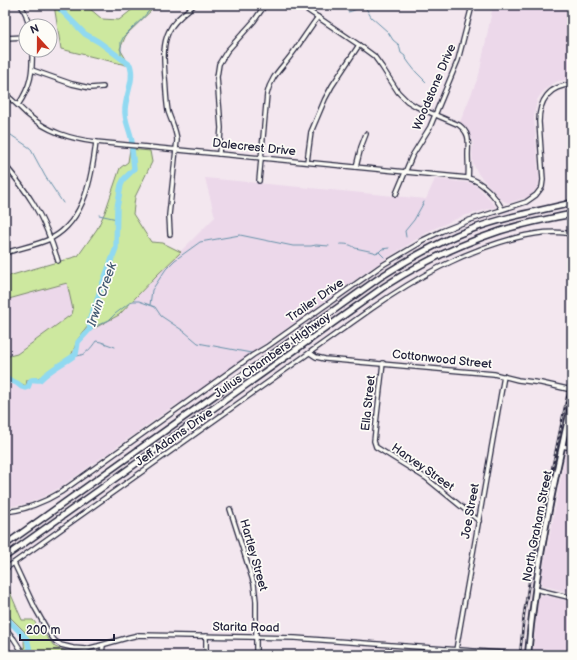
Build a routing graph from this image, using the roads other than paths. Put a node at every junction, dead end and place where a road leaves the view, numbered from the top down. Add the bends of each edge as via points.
1 (21, 5) edge
2 (194, 5) edge
3 (265, 5) edge
4 (300, 5) edge
5 (472, 6) edge
6 (318, 17) junction
7 (27, 18) edge
8 (18, 37) edge
9 (5, 38) edge
10 (359, 45) junction
11 (32, 58) edge
12 (32, 70) junction
13 (572, 85) edge
14 (103, 87) dead end
15 (5, 94) edge
16 (18, 105) junction
17 (435, 115) junction
18 (366, 134) dead end
19 (96, 142) junction
20 (176, 150) junction
21 (219, 154) junction
22 (261, 158) junction
23 (307, 162) junction
24 (5, 165) edge
25 (356, 167) junction
26 (405, 172) junction
27 (468, 178) junction
28 (259, 181) dead end
29 (396, 194) dead end
30 (572, 203) edge
31 (502, 209) junction
32 (572, 214) edge
33 (170, 234) dead end
34 (572, 234) edge
35 (50, 239) junction
36 (5, 253) edge
37 (58, 261) dead end
38 (310, 353) junction
39 (383, 363) junction
40 (504, 376) junction
41 (572, 390) edge
42 (572, 402) edge
43 (374, 445) joint
44 (562, 446) junction
45 (572, 448) edge
46 (230, 510) dead end
47 (5, 512) edge
48 (479, 521) junction
49 (5, 544) edge
50 (5, 557) edge
51 (14, 563) junction
52 (5, 570) edge
53 (535, 589) junction
54 (572, 598) edge
55 (5, 628) edge
56 (206, 636) junction
57 (256, 638) junction
58 (102, 645) junction
59 (21, 650) dead end
60 (456, 650) junction
61 (102, 655) edge
62 (206, 655) edge
63 (256, 655) edge
64 (528, 655) edge

1 - 7 street
2 - 20 street via 176,21 164,45 166,99 176,133
3 - 21 street via 219,64
4 - 6 street
5 - 17 street, Woodstone Drive via 458,60
6 - 10 street
6 - 22 street via 270,84
8 - 9 street
10 - 17 street via 378,61 404,98
10 - 23 street via 332,86 319,112 311,132
11 - 12 street
12 - 14 street via 90,88
12 - 16 street via 27,89
13 - 31 street, Trailer Drive via 560,86 550,92 540,108 543,180 539,191 531,200
15 - 16 street, Dalecrest Drive
16 - 19 street, Dalecrest Drive via 36,121 56,133
17 - 26 street, Woodstone Drive
17 - 27 street via 459,125 467,134
18 - 25 street
19 - 20 street, Dalecrest Drive
19 - 35 street via 92,172 80,209 60,233
20 - 21 street, Dalecrest Drive
20 - 33 street via 169,215
21 - 22 street, Dalecrest Drive
22 - 23 street, Dalecrest Drive
22 - 28 street
23 - 25 street, Dalecrest Drive
24 - 35 street via 34,204
25 - 26 street, Dalecrest Drive
26 - 27 street, Dalecrest Drive
26 - 29 street, Woodstone Drive
27 - 31 street, Dalecrest Drive via 482,185
30 - 49 highway, Julius Chambers Highway via 481,226 449,238 407,261 379,278
31 - 47 street, Trailer Drive via 456,225 421,241 381,266 61,492 33,506
32 - 50 highway, Julius Chambers Highway via 482,237 434,257 403,275
34 - 38 street, Jeff Adams Drive via 552,231 523,236 448,262 395,293
35 - 36 street
35 - 37 street
38 - 39 street, Cottonwood Street via 325,359
38 - 51 street, Jeff Adams Drive
39 - 40 street, Cottonwood Street
39 - 43 street, Ella Street
40 - 41 street, Cottonwood Street
40 - 48 street, Joe Street
42 - 44 main road, North Graham Street
43 - 48 street, Harvey Street via 426,478
44 - 45 street
44 - 53 main road, North Graham Street
46 - 57 street, Hartley Street via 254,584
48 - 60 street, Joe Street
51 - 52 street, Jeff Adams Drive
51 - 58 street, Starita Road via 38,614 55,641 73,648 86,649
53 - 54 street
53 - 64 main road, North Graham Street
55 - 59 street
56 - 57 street, Starita Road
56 - 58 street, Starita Road via 140,635
56 - 62 street
57 - 60 street, Starita Road via 308,639
57 - 63 street, Hartley Street
58 - 61 street
60 - 64 street, Starita Road

